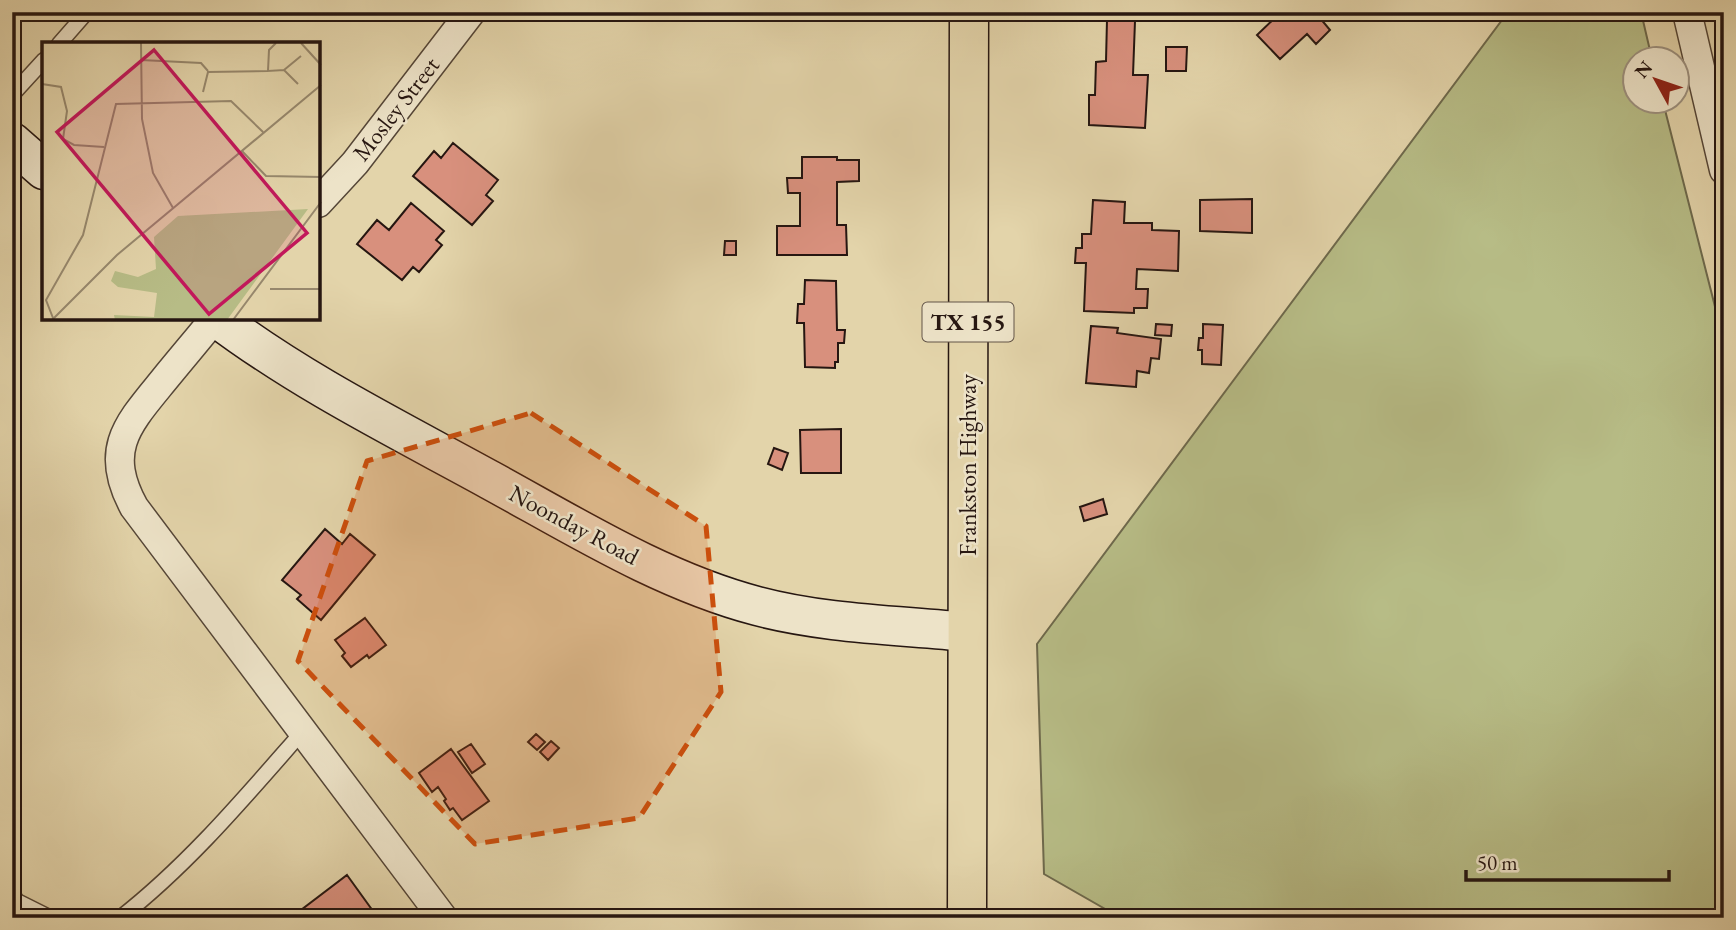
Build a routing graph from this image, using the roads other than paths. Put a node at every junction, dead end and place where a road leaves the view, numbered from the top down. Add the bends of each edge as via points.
1 (87, 12) edge
2 (471, 12) edge
3 (969, 12) edge
4 (1687, 12) edge
5 (60, 42) edge
6 (42, 62) edge
7 (12, 95) edge
8 (12, 142) edge
9 (42, 168) edge
10 (1724, 170) edge
11 (320, 201) edge
12 (214, 320) edge
13 (219, 320) edge
14 (967, 632) junction
15 (303, 731) junction
16 (12, 894) edge
17 (51, 918) edge
18 (120, 918) edge
19 (443, 918) edge
20 (967, 918) edge

1 - 5 lane
2 - 11 street, Mosley Street via 355,163
3 - 14 main road, Frankston Highway / TX 155
4 - 10 street
6 - 7 lane
8 - 9 street
12 - 15 street, Noonday Road via 131,420 121,449 121,479 134,507
13 - 14 street, Noonday Road via 329,392 684,582 791,613
14 - 20 main road, Frankston Highway / TX 155
15 - 18 lane via 216,830
15 - 19 street, Noonday Road
16 - 17 lane

